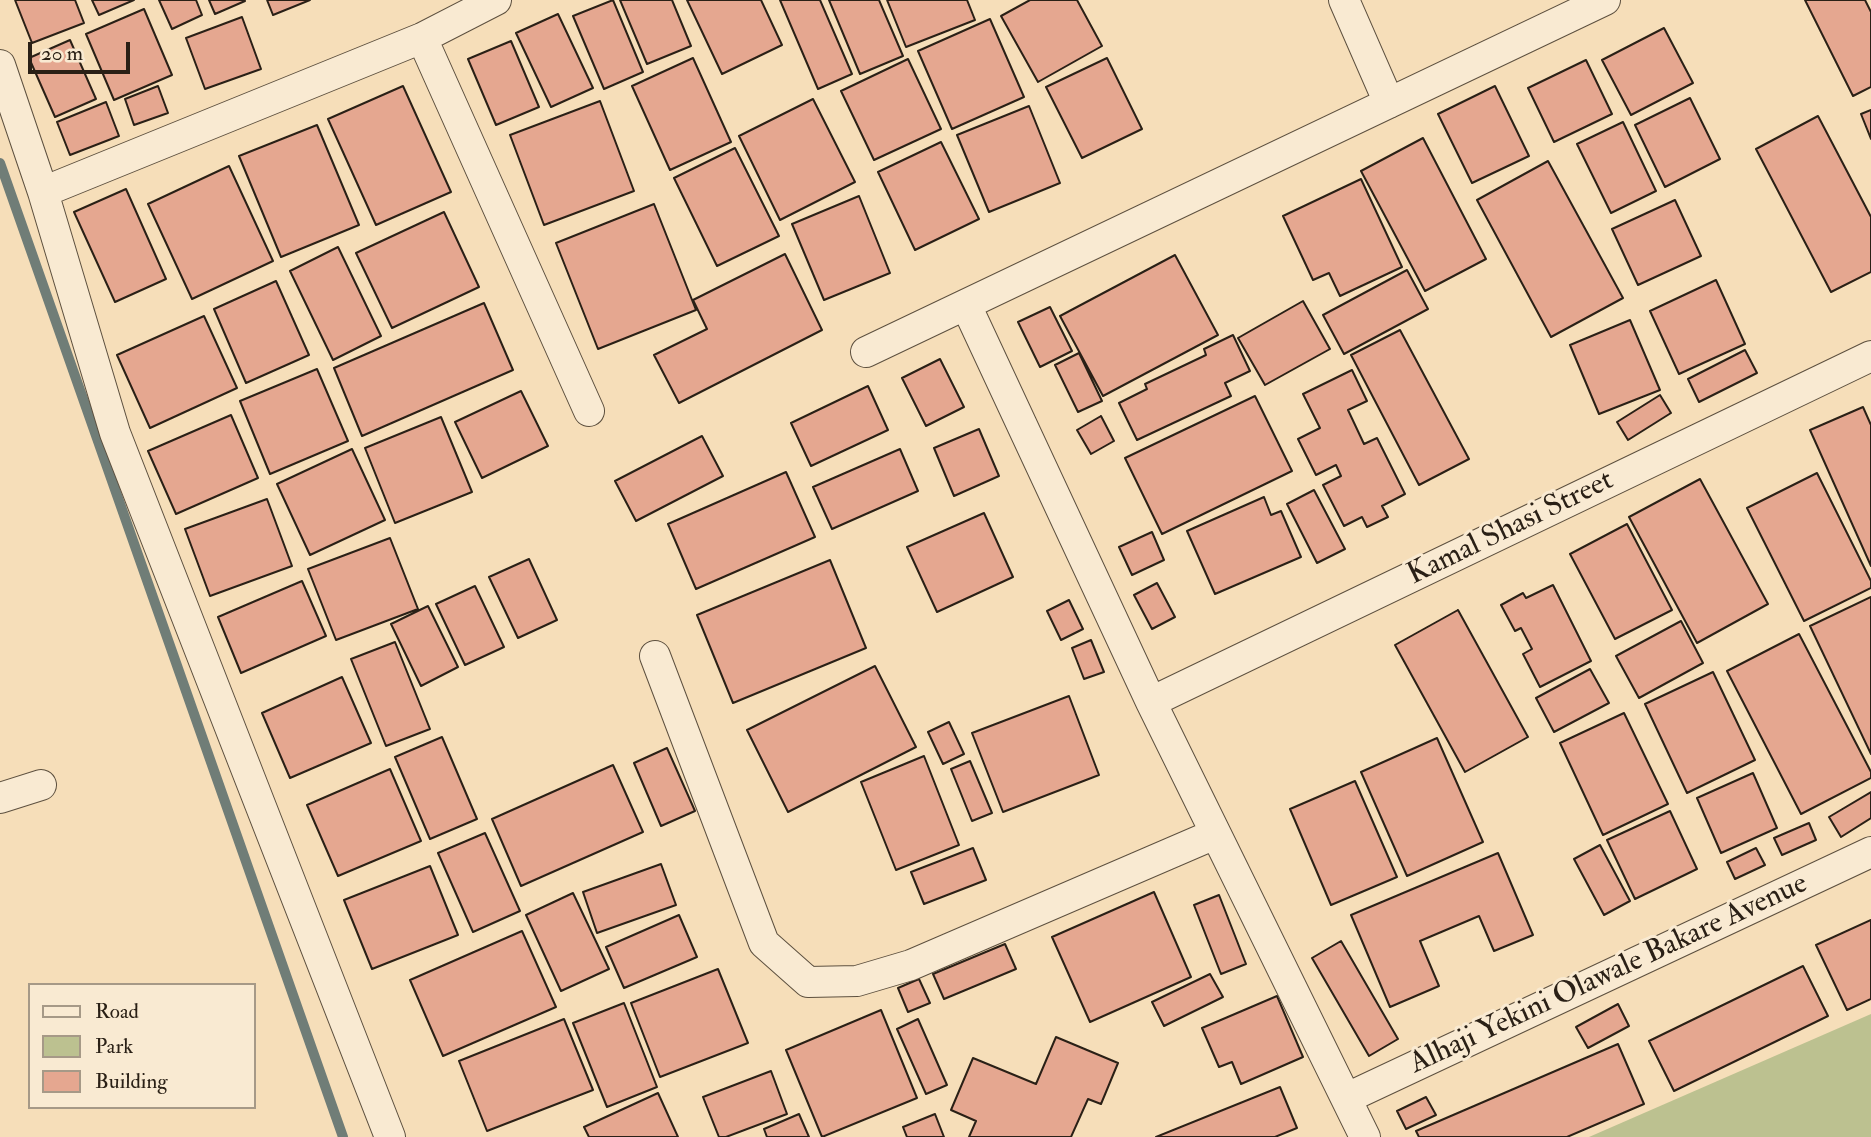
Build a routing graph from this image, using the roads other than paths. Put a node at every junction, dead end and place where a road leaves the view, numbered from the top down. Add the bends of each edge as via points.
1 (496, 0) edge
2 (1344, 0) edge
3 (1605, 0) edge
4 (422, 38) junction
5 (0, 65) edge
6 (1389, 103) junction
7 (43, 192) junction
8 (966, 305) junction
9 (866, 352) dead end
10 (1871, 356) edge
11 (589, 411) dead end
12 (655, 656) dead end
13 (1151, 702) junction
14 (41, 785) dead end
15 (0, 798) edge
16 (1215, 834) junction
17 (1871, 852) edge
18 (1347, 1098) junction
19 (390, 1137) edge
20 (1365, 1137) edge

1 - 4 street
2 - 6 street
3 - 6 street
4 - 7 street
4 - 11 street
5 - 7 street
6 - 8 street
7 - 19 street via 115,433
8 - 9 street
8 - 13 street
10 - 13 street, Kamal Shasi Street
12 - 16 street via 764,943 808,982 857,981 911,965
13 - 16 street
14 - 15 street
16 - 18 street
17 - 18 street, Alhaji Yekini Olawale Bakare Avenue
18 - 20 street

